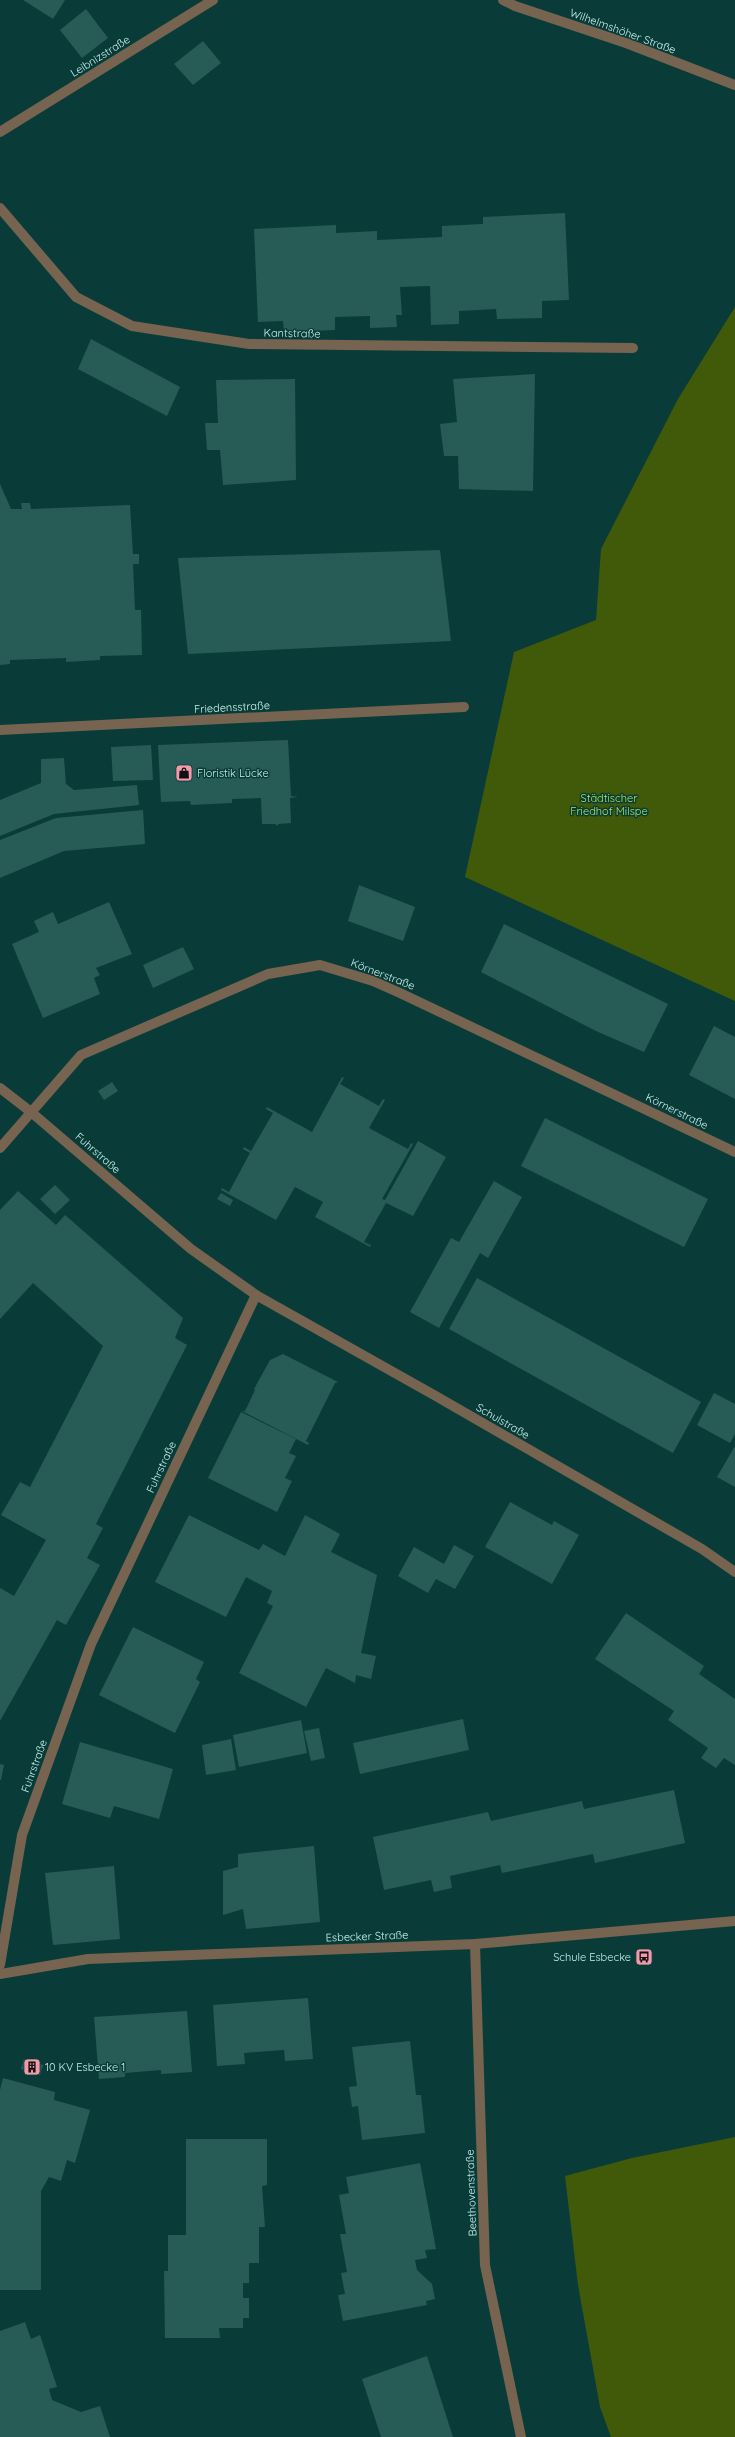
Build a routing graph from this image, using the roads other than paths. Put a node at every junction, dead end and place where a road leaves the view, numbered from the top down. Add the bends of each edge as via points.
1 (213, 0) edge
2 (503, 0) edge
3 (735, 85) edge
4 (0, 132) edge
5 (0, 208) edge
6 (633, 348) dead end
7 (464, 708) dead end
8 (0, 730) edge
9 (0, 1088) edge
10 (31, 1112) junction
11 (0, 1148) edge
12 (735, 1152) edge
13 (256, 1295) junction
14 (735, 1572) edge
15 (735, 1921) edge
16 (474, 1944) junction
17 (0, 1965) edge
18 (0, 1974) edge
19 (521, 2437) edge

1 - 4 street, Leibnizstraße
2 - 3 street, Wilhelmshöher Straße
5 - 6 street, Kantstraße via 76,297 132,326 249,344
7 - 8 street, Friedensstraße
9 - 10 street, Fuhrstraße
10 - 11 street, Körnerstraße
10 - 12 street, Körnerstraße via 81,1055 268,974 320,965 373,981 400,993
10 - 13 street, Fuhrstraße via 191,1249
13 - 14 street, Schulstraße via 702,1549
13 - 17 street, Fuhrstraße via 91,1644 22,1835
15 - 16 street, Esbecker Straße
16 - 18 street, Esbecker Straße via 88,1959
16 - 19 street, Beethovenstraße via 485,2265

